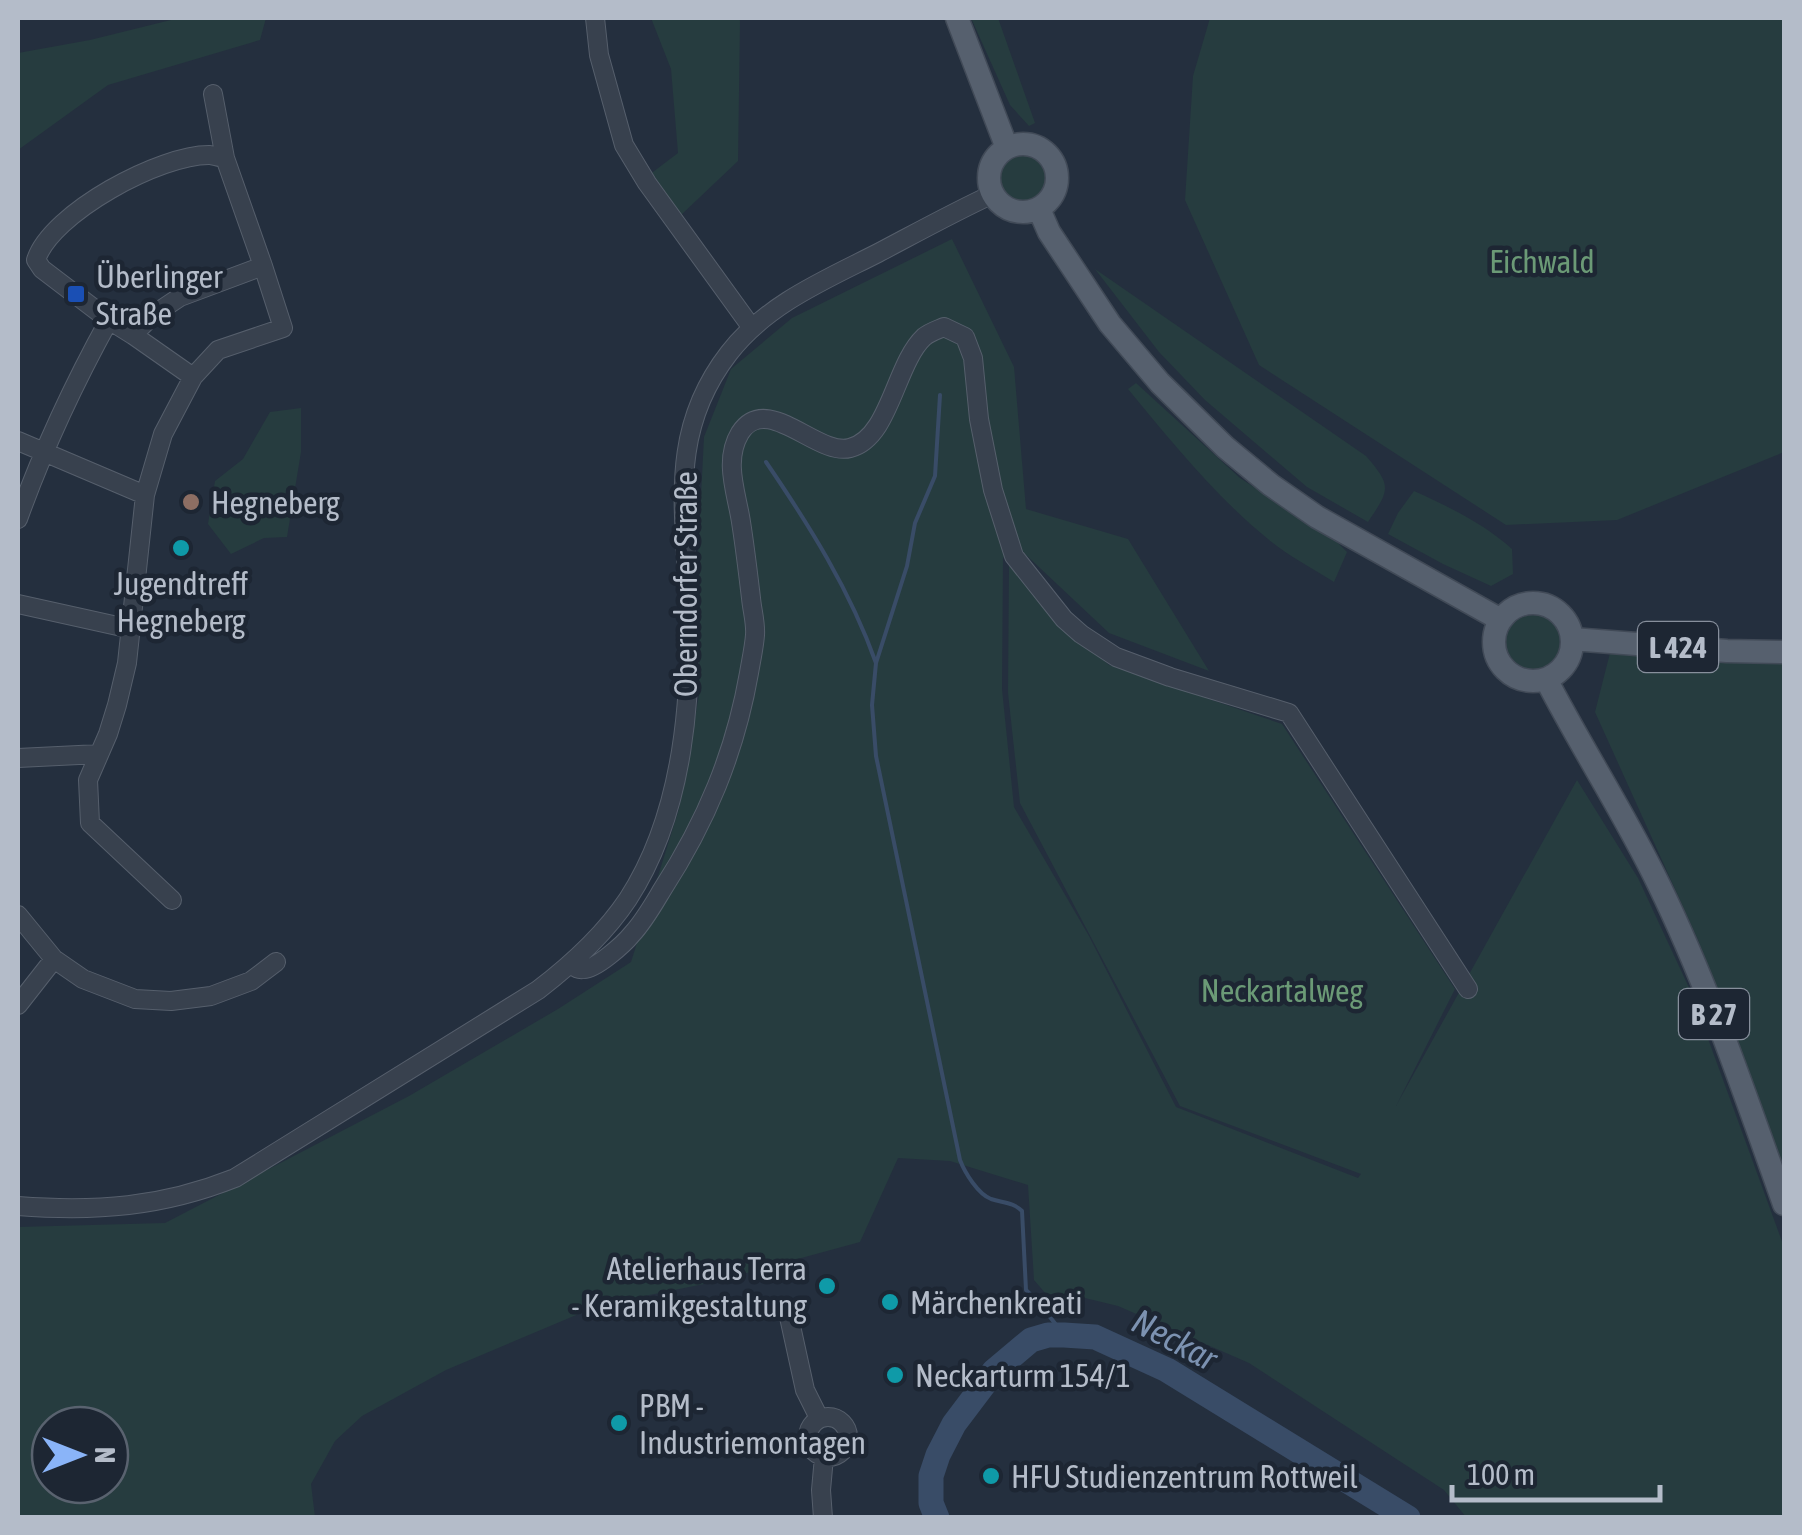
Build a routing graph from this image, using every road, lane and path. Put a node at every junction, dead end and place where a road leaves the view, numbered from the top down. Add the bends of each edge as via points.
1 (596, 18) edge
2 (956, 18) edge
3 (212, 94) dead end
4 (1006, 148) junction
5 (224, 158) junction
6 (993, 194) junction
7 (1039, 209) junction
8 (263, 266) junction
9 (109, 320) junction
10 (752, 328) junction
11 (133, 335) junction
12 (193, 377) junction
13 (18, 441) edge
14 (42, 452) junction
15 (144, 495) junction
16 (18, 519) edge
17 (18, 604) edge
18 (1501, 620) junction
19 (131, 629) junction
20 (1572, 639) junction
21 (1784, 652) edge
22 (1546, 678) junction
23 (99, 754) junction
24 (18, 758) edge
25 (172, 900) dead end
26 (18, 915) edge
27 (54, 959) junction
28 (276, 962) dead end
29 (570, 964) junction
30 (1468, 989) dead end
31 (18, 1005) edge
32 (1784, 1204) edge
33 (18, 1206) edge
34 (789, 1317) dead end
35 (819, 1418) junction
36 (824, 1456) junction
37 (823, 1518) edge

1 - 10 street via 624,145
2 - 4 main road
3 - 5 street
4 - 6 main road via 990,168
4 - 7 main road via 1038,147 1054,162 1054,194
5 - 8 street
5 - 9 street via 178,160 136,175 94,199 40,247 36,260 42,269
6 - 7 main road via 1013,212
6 - 10 street, Oberndorfer Straße via 791,298
7 - 18 main road via 1110,324 1225,447 1317,517
8 - 11 street via 180,297
8 - 12 street via 282,328 218,350
9 - 11 street
9 - 14 street
10 - 29 street, Oberndorfer Straße via 709,382 686,444 690,634 682,743 669,801 628,898
11 - 12 street
12 - 15 street via 163,434
13 - 14 street
14 - 15 street
14 - 16 street
15 - 19 street
17 - 19 street
18 - 20 main road via 1520,605 1543,604 1563,617
18 - 22 main road via 1494,643 1502,666 1522,679
19 - 23 street via 118,705
20 - 21 main road, L 424
20 - 22 main road via 1566,663
22 - 32 main road, B 27 via 1673,916
23 - 24 street
23 - 25 street via 88,780 90,823
26 - 27 street
27 - 28 street via 83,979 135,998 171,1001 211,996 251,981
27 - 31 street
29 - 30 street via 588,970 632,934 675,870 729,758 755,634 732,474 740,433 766,418 830,448 849,449 877,426 910,354 944,327 965,338 973,358 992,490 1014,556 1028,576 1064,619 1116,657 1290,713
29 - 33 street, Oberndorfer Straße via 235,1178 196,1194 129,1206
34 - 35 street via 805,1390
35 - 36 street via 808,1440
35 - 36 street via 838,1419 848,1436 841,1452
36 - 37 street

